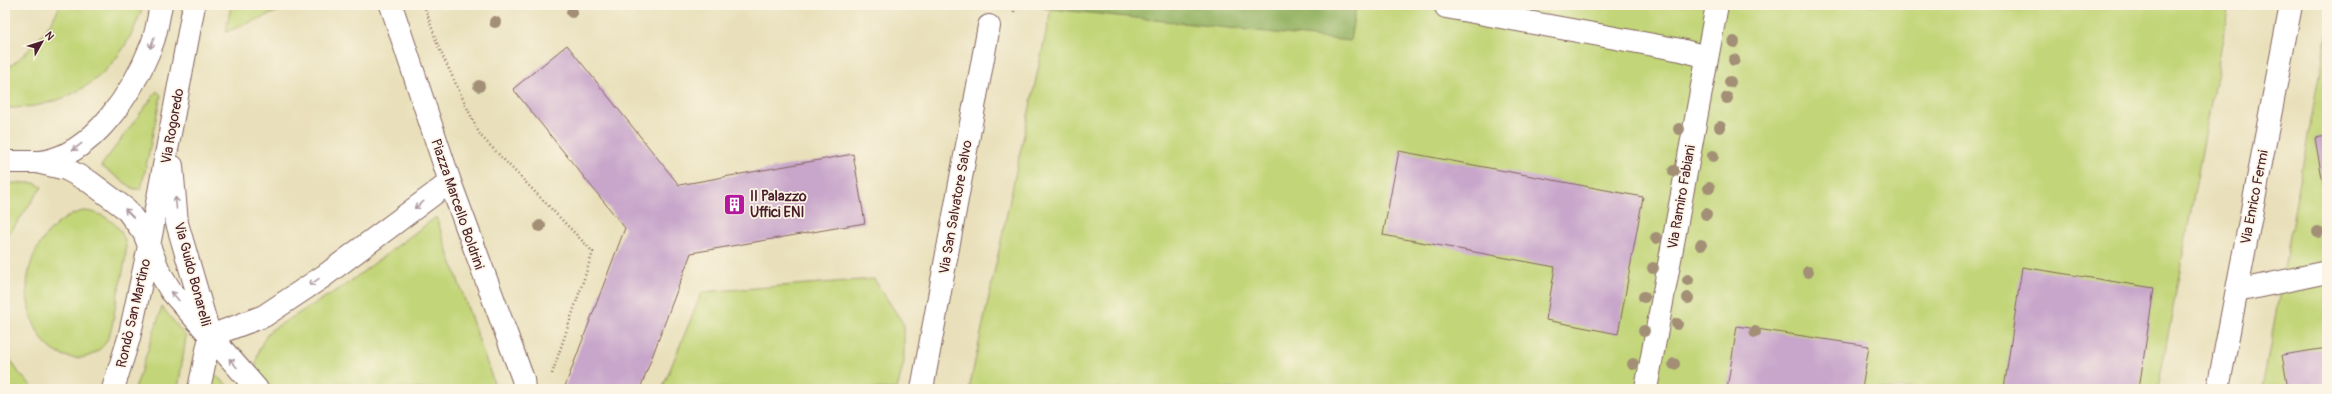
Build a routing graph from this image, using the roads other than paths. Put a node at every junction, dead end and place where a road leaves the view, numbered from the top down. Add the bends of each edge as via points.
1 (161, 5) edge
2 (194, 5) edge
3 (1716, 5) edge
4 (2291, 5) edge
5 (1446, 7) dead end
6 (399, 9) edge
7 (989, 26) dead end
8 (1707, 57) junction
9 (170, 141) junction
10 (5, 162) edge
11 (37, 162) junction
12 (450, 182) junction
13 (149, 246) junction
14 (2327, 272) edge
15 (2237, 291) junction
16 (210, 336) junction
17 (113, 389) edge
18 (199, 389) edge
19 (257, 389) edge
20 (524, 389) edge
21 (922, 389) edge
22 (1646, 389) edge
23 (2218, 389) edge

1 -> 11 street via 153,43 115,109 90,137 69,153
2 - 9 street, Via Rogoredo
3 - 8 street, Via Ramiro Fabiani
4 - 15 street, Via Enrico Fermi
5 - 8 street
6 - 12 street, Piazza Marcello Boldrini
7 - 21 street, Via San Salvatore Salvo
8 - 22 street, Via Ramiro Fabiani
9 - 13 street, Via Rogoredo
16 -> 9 street, Via Guido Bonarelli via 177,223
10 - 11 street, Rondò San Martino
13 -> 11 street, Rondò San Martino via 133,217 105,192 66,169
12 -> 16 street via 324,276 264,316
12 - 20 street, Piazza Marcello Boldrini
16 -> 13 street via 171,291 159,272
13 - 17 street, Rondò San Martino via 129,338
14 - 15 street
15 - 23 street, Via Enrico Fermi
16 - 18 street
19 -> 16 street, Via Guido Bonarelli

